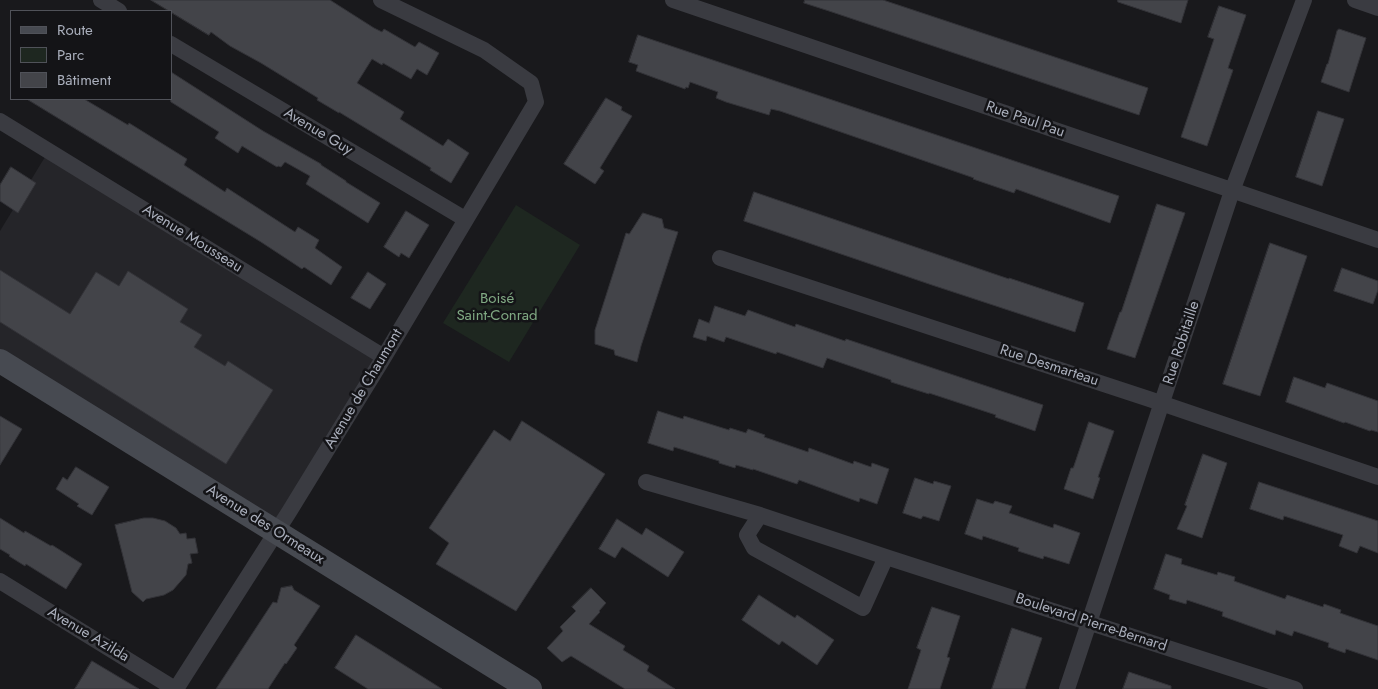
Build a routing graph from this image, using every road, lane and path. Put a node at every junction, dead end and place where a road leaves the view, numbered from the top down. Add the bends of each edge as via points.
1 (101, 0) edge
2 (380, 0) edge
3 (673, 0) edge
4 (1304, 0) edge
5 (1355, 0) edge
6 (1378, 8) edge
7 (117, 10) edge
8 (172, 45) edge
9 (0, 121) edge
10 (1232, 190) junction
11 (465, 219) junction
12 (1378, 240) edge
13 (720, 258) dead end
14 (384, 357) junction
15 (0, 361) edge
16 (1162, 403) junction
17 (1378, 477) edge
18 (646, 482) dead end
19 (760, 515) junction
20 (277, 532) junction
21 (886, 557) junction
22 (0, 582) edge
23 (1089, 622) junction
24 (1291, 688) edge
25 (175, 689) edge
26 (530, 689) edge
27 (1067, 689) edge

1 - 7 street
2 - 11 street, Avenue de Chaumont via 484,50 531,83 536,102
3 - 10 street, Rue Paul Pau
4 - 10 street, Rue Robitaille
5 - 6 street
8 - 11 street, Avenue Guy
9 - 14 street, Avenue Mousseau
10 - 12 street, Rue Paul Pau
10 - 16 street, Rue Robitaille
11 - 14 street, Avenue de Chaumont
13 - 16 street, Rue Desmarteau
14 - 20 street, Avenue de Chaumont
15 - 20 street, Avenue des Ormeaux
16 - 17 street, Rue Desmarteau
16 - 23 street, Rue Robitaille
18 - 19 street, Boulevard Pierre-Bernard
19 - 21 street, Boulevard Pierre-Bernard
19 - 21 street via 747,535 754,548 863,608
20 - 25 street, Avenue de Chaumont
20 - 26 street, Avenue des Ormeaux
21 - 23 street, Boulevard Pierre-Bernard
22 - 25 street, Avenue Azilda
23 - 24 street, Boulevard Pierre-Bernard
23 - 27 street, Rue Robitaille

